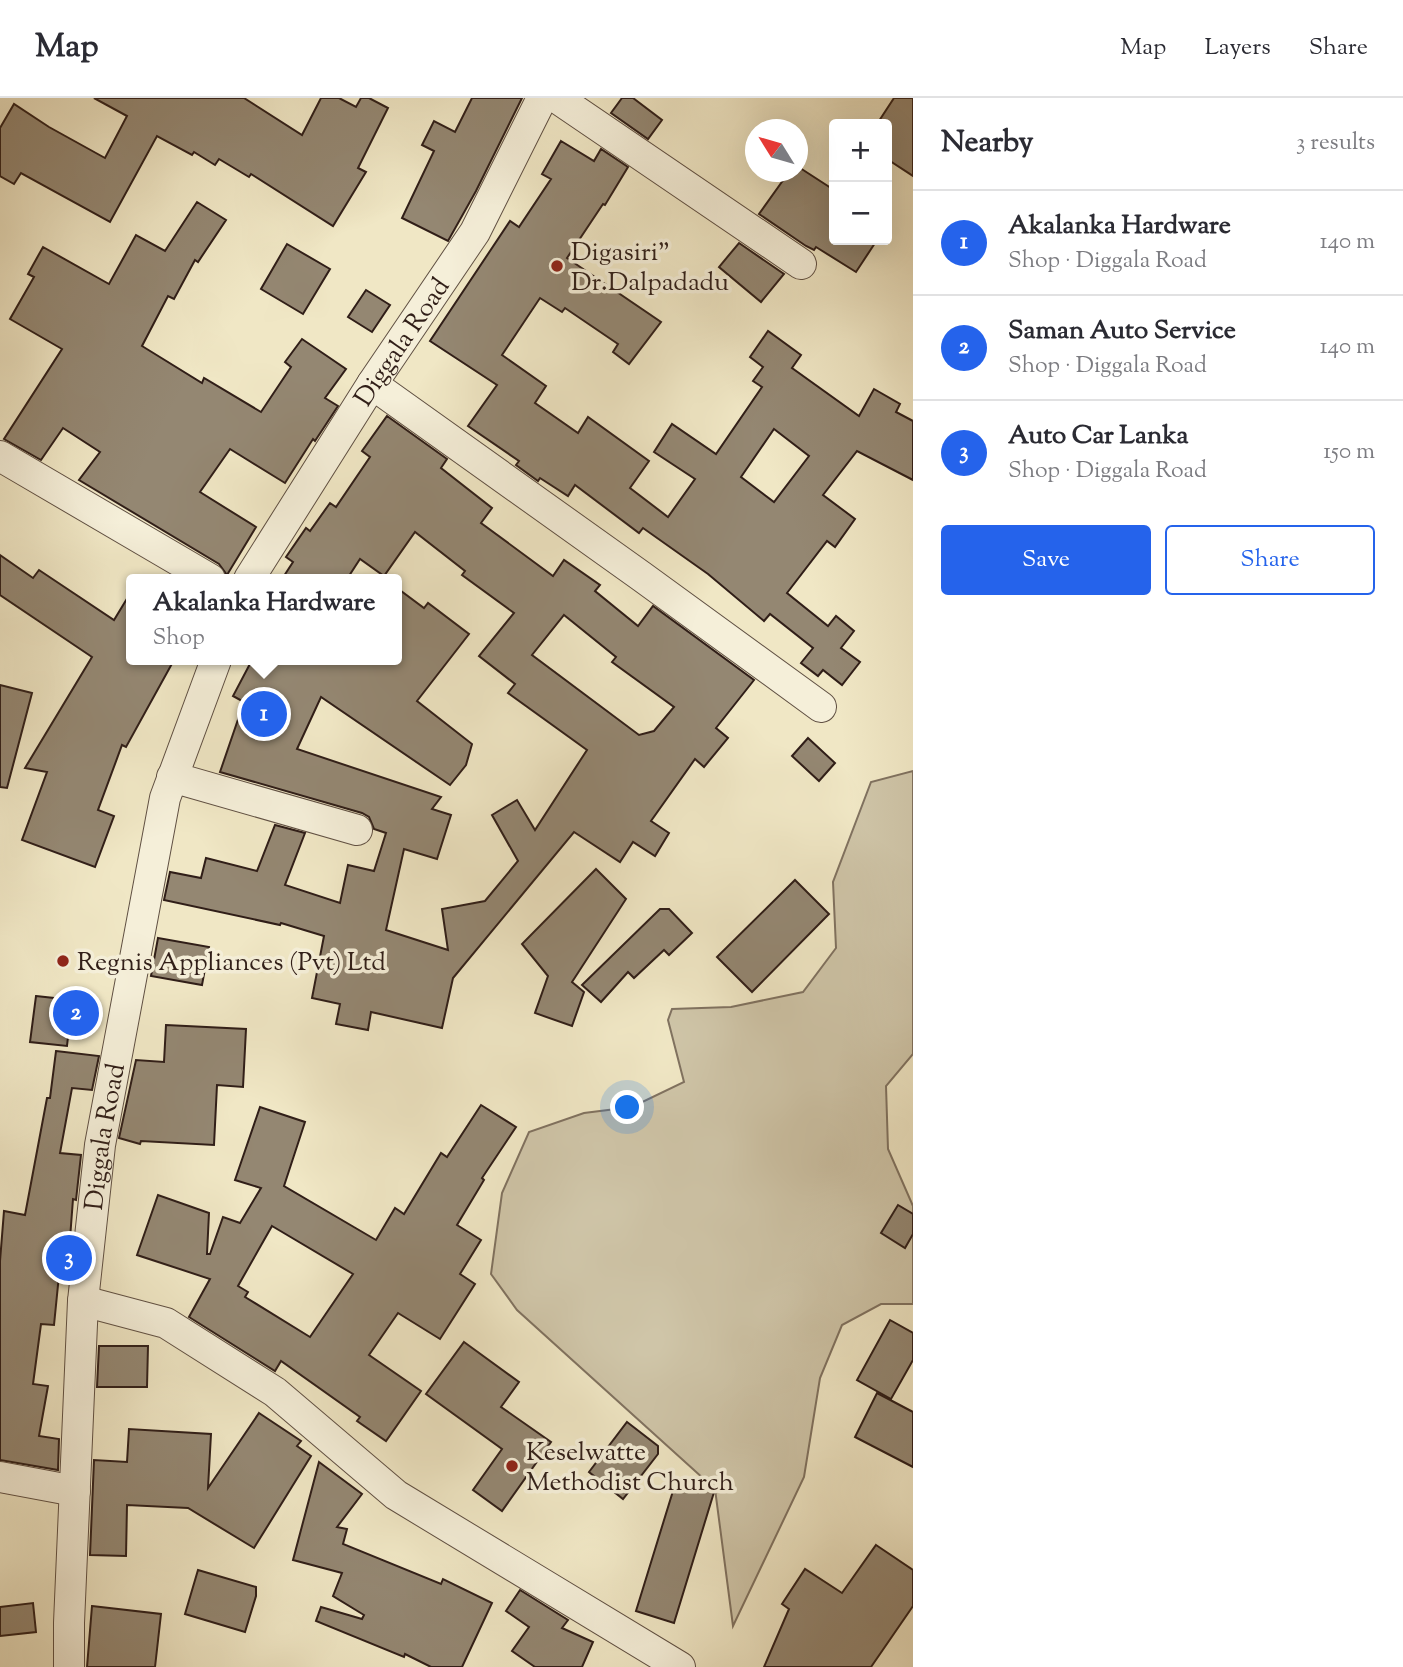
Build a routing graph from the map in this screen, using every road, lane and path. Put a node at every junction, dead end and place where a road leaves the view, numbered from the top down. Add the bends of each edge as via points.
1 (542, 98) edge
2 (557, 98) edge
3 (801, 264) dead end
4 (372, 384) junction
5 (0, 456) edge
6 (201, 574) edge
7 (252, 574) edge
8 (214, 665) edge
9 (821, 707) dead end
10 (172, 777) junction
11 (357, 830) dead end
12 (83, 1301) junction
13 (0, 1477) edge
14 (75, 1491) junction
15 (69, 1667) edge
16 (680, 1667) edge

1 - 4 street, Diggala Road via 475,232
2 - 3 street
4 - 7 street, Diggala Road
4 - 9 street
5 - 6 street
8 - 10 street, Diggala Road
10 - 11 street
10 - 12 street, Diggala Road via 100,1145
12 - 14 street, Diggala Road
12 - 16 street via 166,1323 275,1392 396,1495
13 - 14 street
14 - 15 street, Diggala Road

